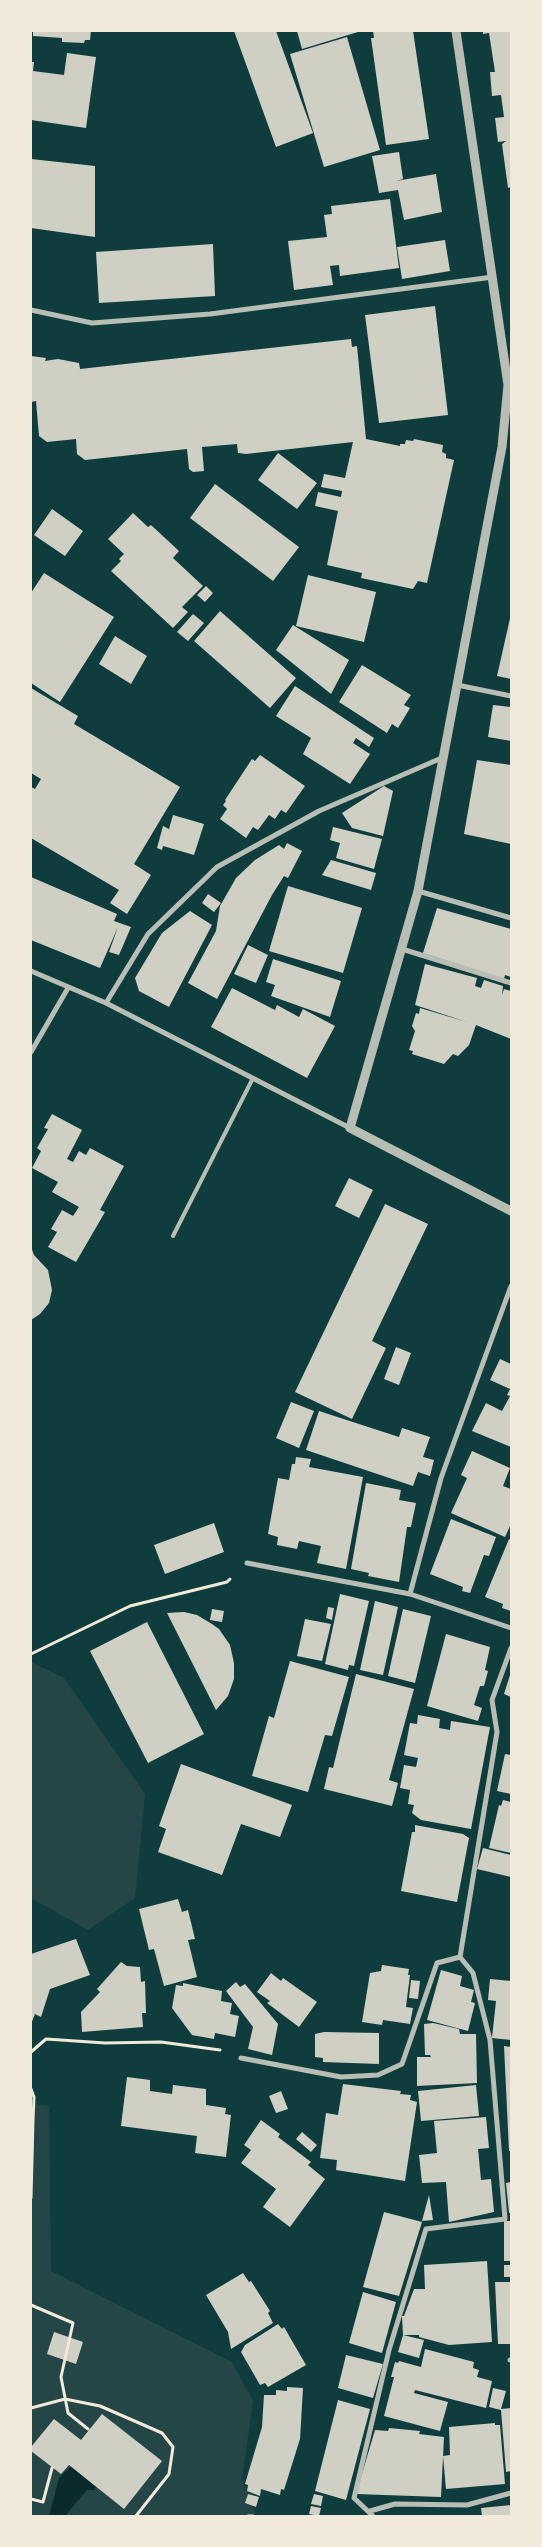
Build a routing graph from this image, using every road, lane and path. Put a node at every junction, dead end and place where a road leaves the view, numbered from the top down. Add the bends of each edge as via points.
1 (456, 31) edge
2 (493, 277) junction
3 (31, 310) edge
4 (507, 448) edge
5 (458, 686) junction
6 (511, 696) edge
7 (444, 757) junction
8 (418, 891) junction
9 (511, 918) edge
10 (402, 949) junction
11 (31, 971) edge
12 (511, 983) edge
13 (68, 988) junction
14 (106, 1003) junction
15 (31, 1052) edge
16 (253, 1078) junction
17 (350, 1128) junction
18 (511, 1211) edge
19 (174, 1236) dead end
20 (511, 1286) edge
21 (247, 1563) joint
22 (410, 1594) junction
23 (511, 1628) edge
24 (511, 1648) edge
25 (31, 1654) edge
26 (460, 1957) junction
27 (31, 2052) edge
28 (241, 2058) joint
29 (31, 2089) edge
30 (32, 2121) edge
31 (31, 2198) edge
32 (31, 2305) edge
33 (65, 2399) junction
34 (31, 2408) edge
35 (88, 2429) dead end
36 (52, 2468) dead end
37 (511, 2493) edge
38 (31, 2500) edge
39 (372, 2514) edge
40 (136, 2516) edge
41 (248, 2516) edge
42 (253, 2516) edge

1 - 2 street
2 - 3 street via 210,314 92,323
2 - 4 street via 508,384
4 - 5 street
5 - 6 street
5 - 7 street
7 - 8 street
7 - 14 street via 320,811 217,867 148,934
8 - 9 street
8 - 10 street
10 - 12 street
10 - 17 street
11 - 13 street
13 - 14 street
13 - 15 street
14 - 16 street
16 - 17 street
16 - 19 lane
17 - 18 street
20 - 22 street via 441,1478
21 - 22 street
21 - 25 path via 227,1582 130,1606
22 - 23 street
24 - 26 street via 492,1700 496,1732
26 - 28 street via 437,1963 402,2064 378,2075 341,2076
26 - 39 street via 473,1973 490,2040 505,2219 426,2229 389,2350 354,2498
27 - 28 path via 46,2039 161,2042 227,2051
29 - 30 path via 34,2097
30 - 31 path
32 - 33 path via 73,2323 61,2376
33 - 34 path
33 - 35 path via 68,2413
33 - 40 path via 100,2406 162,2433 173,2447 169,2474
36 - 38 path via 43,2502
37 - 39 street via 467,2505 395,2504
41 - 42 path

